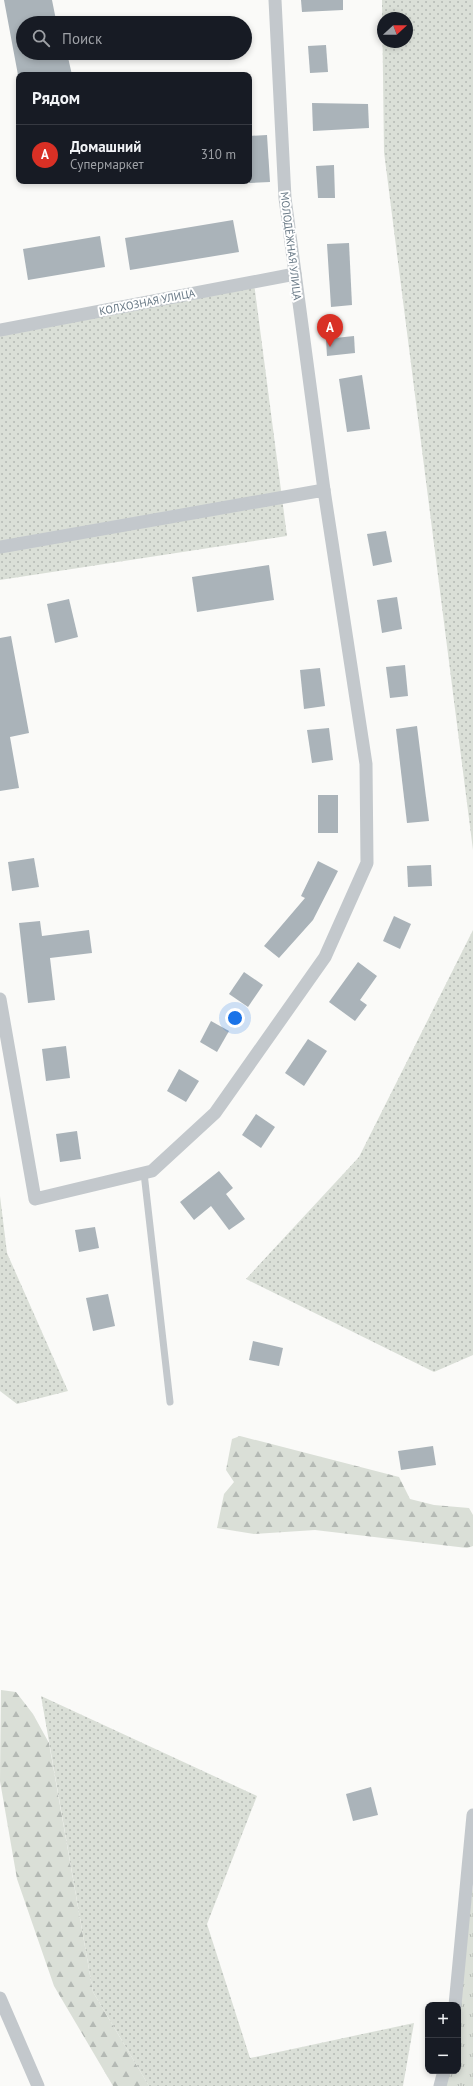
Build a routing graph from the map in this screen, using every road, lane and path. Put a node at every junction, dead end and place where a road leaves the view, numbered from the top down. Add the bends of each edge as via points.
1 (274, 0) edge
2 (295, 274) junction
3 (0, 330) edge
4 (324, 490) junction
5 (0, 547) edge
6 (0, 999) edge
7 (144, 1173) junction
8 (170, 1402) dead end
9 (473, 1815) edge
10 (0, 1998) edge
11 (455, 2002) edge
12 (443, 2074) edge
13 (38, 2086) edge
14 (440, 2086) edge

1 - 2 street, МОЛОДЁЖНАЯ УЛИЦА via 285,198
2 - 3 street, КОЛХОЗНАЯ УЛИЦА
2 - 4 street, МОЛОДЁЖНАЯ УЛИЦА
4 - 5 street
4 - 7 street, МОЛОДЁЖНАЯ УЛИЦА via 366,764 367,863 325,957 215,1113 152,1171
6 - 7 street, МОЛОДЁЖНАЯ УЛИЦА via 35,1199
7 - 8 lane
9 - 11 street
10 - 13 street
12 - 14 street

